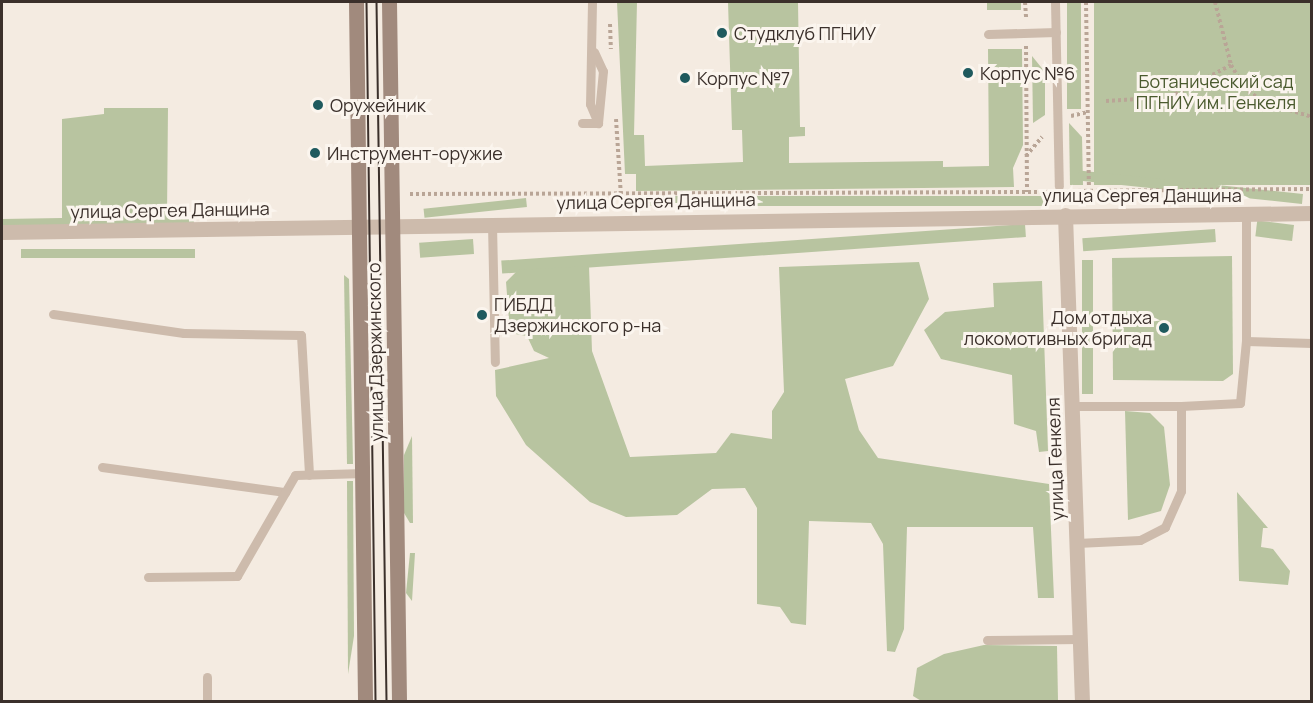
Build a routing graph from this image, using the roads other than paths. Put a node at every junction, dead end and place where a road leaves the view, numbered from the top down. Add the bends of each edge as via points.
1 (356, 2) edge
2 (388, 2) edge
3 (592, 2) edge
4 (1055, 2) edge
5 (1056, 32) junction
6 (988, 34) dead end
7 (594, 52) junction
8 (582, 123) dead end
9 (598, 123) junction
10 (1059, 190) road end
11 (1246, 213) junction
12 (1311, 213) edge
13 (1065, 214) junction
14 (492, 225) junction
15 (392, 227) junction
16 (360, 228) junction
17 (2, 232) edge
18 (53, 314) dead end
19 (1246, 341) junction
20 (1311, 343) edge
21 (495, 362) dead end
22 (1072, 406) junction
23 (1181, 406) junction
24 (102, 468) dead end
25 (364, 473) junction
26 (309, 475) junction
27 (285, 492) junction
28 (1077, 543) junction
29 (148, 577) dead end
30 (1080, 639) junction
31 (987, 640) dead end
32 (207, 677) dead end
33 (207, 702) edge
34 (365, 702) edge
35 (399, 702) edge
36 (1082, 702) edge

1 - 16 main road, улица Дзержинского
2 - 15 main road, улица Дзержинского
3 - 7 lane
4 - 5 lane
5 - 6 lane
5 - 10 lane
7 - 9 lane via 590,104
7 - 9 lane via 603,71
8 - 9 lane
11 - 12 street, улица Сергея Данщина
11 - 13 street, улица Сергея Данщина
11 - 19 lane
13 - 14 street, улица Сергея Данщина
13 - 22 street, улица Генкеля
14 - 15 street, улица Сергея Данщина
14 - 21 lane
15 - 16 street, улица Сергея Данщина
15 - 35 main road, улица Дзержинского
16 - 17 street, улица Сергея Данщина
16 - 25 main road, улица Дзержинского
18 - 26 lane via 184,333 301,335
19 - 20 lane
19 - 23 lane via 1240,403
22 - 23 lane
22 - 28 street, улица Генкеля
23 - 28 lane via 1181,491 1171,522 1140,540
24 - 27 lane
25 - 26 lane
25 - 34 main road, улица Дзержинского
26 - 27 lane via 295,475
27 - 29 lane via 237,576
28 - 30 street, улица Генкеля
30 - 31 lane
30 - 36 street, улица Генкеля
32 - 33 lane

